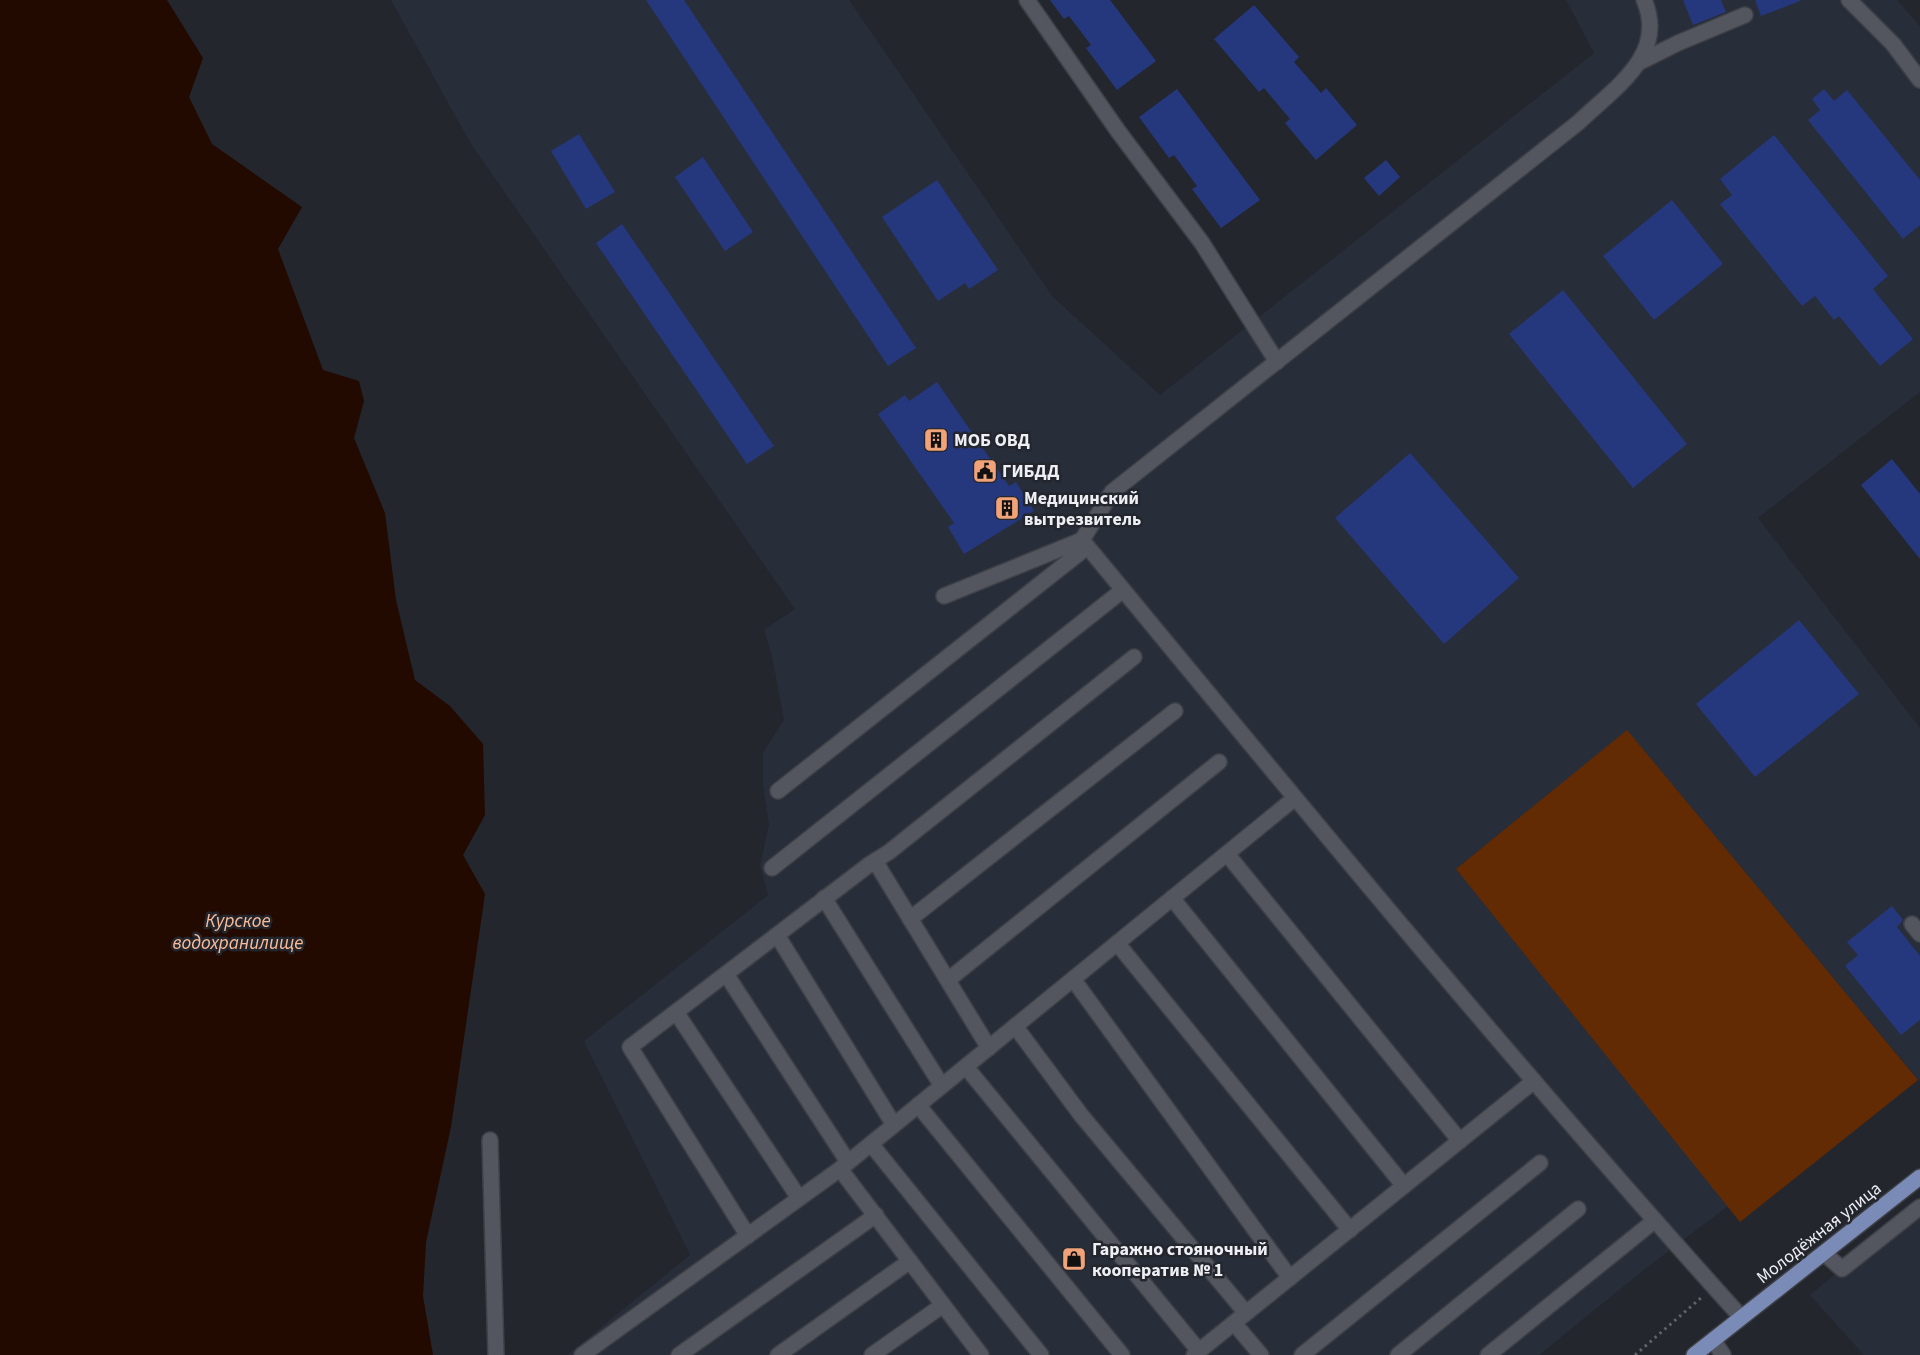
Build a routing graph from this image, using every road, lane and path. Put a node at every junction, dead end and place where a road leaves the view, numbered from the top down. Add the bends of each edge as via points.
1 (1026, 0) edge
2 (1644, 0) edge
3 (1849, 0) edge
4 (1745, 15) dead end
5 (1640, 62) junction
6 (1920, 80) edge
7 (1277, 362) junction
8 (1085, 543) junction
9 (1123, 590) junction
10 (944, 596) dead end
11 (1134, 657) dead end
12 (1176, 711) dead end
13 (1219, 762) dead end
14 (778, 790) dead end
15 (1295, 798) junction
16 (1227, 854) junction
17 (875, 861) junction
18 (772, 868) dead end
19 (824, 898) junction
20 (1172, 898) junction
21 (910, 919) junction
22 (777, 935) junction
23 (1117, 943) junction
24 (726, 974) junction
25 (1073, 979) junction
26 (948, 980) junction
27 (676, 1012) junction
28 (1015, 1026) junction
29 (989, 1048) junction
30 (966, 1066) junction
31 (1534, 1081) junction
32 (942, 1086) junction
33 (918, 1105) junction
34 (894, 1125) junction
35 (490, 1140) dead end
36 (1460, 1141) junction
37 (871, 1144) junction
38 (1540, 1163) dead end
39 (844, 1166) junction
40 (1920, 1177) edge
41 (1404, 1186) junction
42 (799, 1198) junction
43 (1920, 1206) edge
44 (1578, 1209) dead end
45 (876, 1215) junction
46 (1654, 1221) junction
47 (1350, 1230) junction
48 (748, 1236) junction
49 (1824, 1253) junction
50 (910, 1261) junction
51 (1290, 1278) junction
52 (1714, 1287) junction
53 (943, 1305) junction
54 (1246, 1313) junction
55 (1741, 1318) junction
56 (1234, 1323) junction
57 (1713, 1340) junction
58 (1196, 1353) edge
59 (977, 1354) edge
60 (496, 1355) edge
61 (582, 1355) edge
62 (679, 1355) edge
63 (778, 1355) edge
64 (872, 1355) edge
65 (1041, 1355) edge
66 (1122, 1355) edge
67 (1260, 1355) edge
68 (1302, 1355) edge
69 (1398, 1355) edge
70 (1488, 1355) edge
71 (1635, 1355) edge
72 (1694, 1355) edge
73 (1723, 1355) edge

1 - 7 street via 1202,243
2 - 5 street via 1650,15 1650,40
3 - 6 street via 1893,44
4 - 5 street via 1678,42
5 - 7 street via 1579,122
7 - 8 street via 1112,492
8 - 9 street
8 - 10 street
8 - 14 street
9 - 15 street
9 - 18 street
11 - 17 street
12 - 21 street
13 - 26 street
15 - 16 street
15 - 31 street
16 - 20 street
16 - 36 street
17 - 19 street
17 - 21 street
19 - 22 street
19 - 32 street
20 - 23 street
20 - 41 street
21 - 26 street
22 - 24 street
22 - 34 street
23 - 25 street
23 - 47 street
24 - 27 street
24 - 39 street
25 - 28 street
25 - 51 street
26 - 29 street
27 - 42 street
27 - 48 street via 630,1047
28 - 29 street
28 - 54 street via 1081,1115
29 - 30 street
30 - 32 street
30 - 58 street
31 - 36 street
31 - 46 street
32 - 33 street
33 - 34 street
33 - 66 street
34 - 37 street
35 - 60 street
36 - 41 street
37 - 39 street
37 - 65 street
38 - 68 street
39 - 42 street
39 - 45 street
40 - 49 main road, Молодёжная улица
41 - 47 street
42 - 48 street
43 - 49 street via 1842,1269
44 - 69 street
45 - 50 street
45 - 62 street
46 - 52 street
46 - 70 street
47 - 51 street
48 - 61 street
49 - 55 main road, Молодёжная улица
50 - 53 street
50 - 63 street
51 - 54 street
52 - 55 street
52 - 71 path
53 - 59 street
53 - 64 street
54 - 56 street
55 - 57 main road, Молодёжная улица
56 - 58 street
56 - 67 street
57 - 72 main road, Молодёжная улица
57 - 73 street

